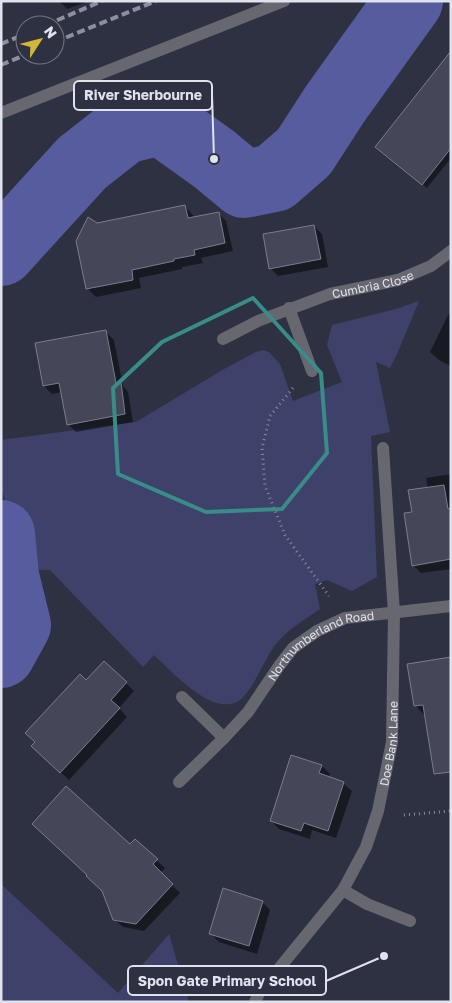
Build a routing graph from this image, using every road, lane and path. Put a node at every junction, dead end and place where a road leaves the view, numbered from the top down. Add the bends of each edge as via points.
1 (284, 1) edge
2 (1, 113) edge
3 (451, 251) edge
4 (289, 308) junction
5 (223, 339) dead end
6 (312, 370) joint
7 (383, 448) dead end
8 (451, 606) edge
9 (394, 613) junction
10 (345, 618) junction
11 (182, 697) dead end
12 (224, 738) junction
13 (179, 782) dead end
14 (378, 811) junction
15 (451, 811) edge
16 (343, 890) junction
17 (410, 921) dead end
18 (255, 1002) edge

1 - 2 street
3 - 4 street, Cumbria Close via 431,266 398,280 330,294
4 - 5 street, Cumbria Close
4 - 6 street
6 - 10 path via 289,391 270,416 262,448 265,486 285,535
7 - 9 street, Doe Bank Lane
8 - 9 street, Northumberland Road
9 - 10 street, Northumberland Road
9 - 14 street, Doe Bank Lane via 392,742
10 - 12 street, Northumberland Road via 317,631 293,648 248,712
11 - 12 street
12 - 13 street, Northumberland Road
14 - 15 path via 410,815
14 - 16 street, Doe Bank Lane via 366,847
16 - 17 street via 367,904
16 - 18 street, Doe Bank Lane

